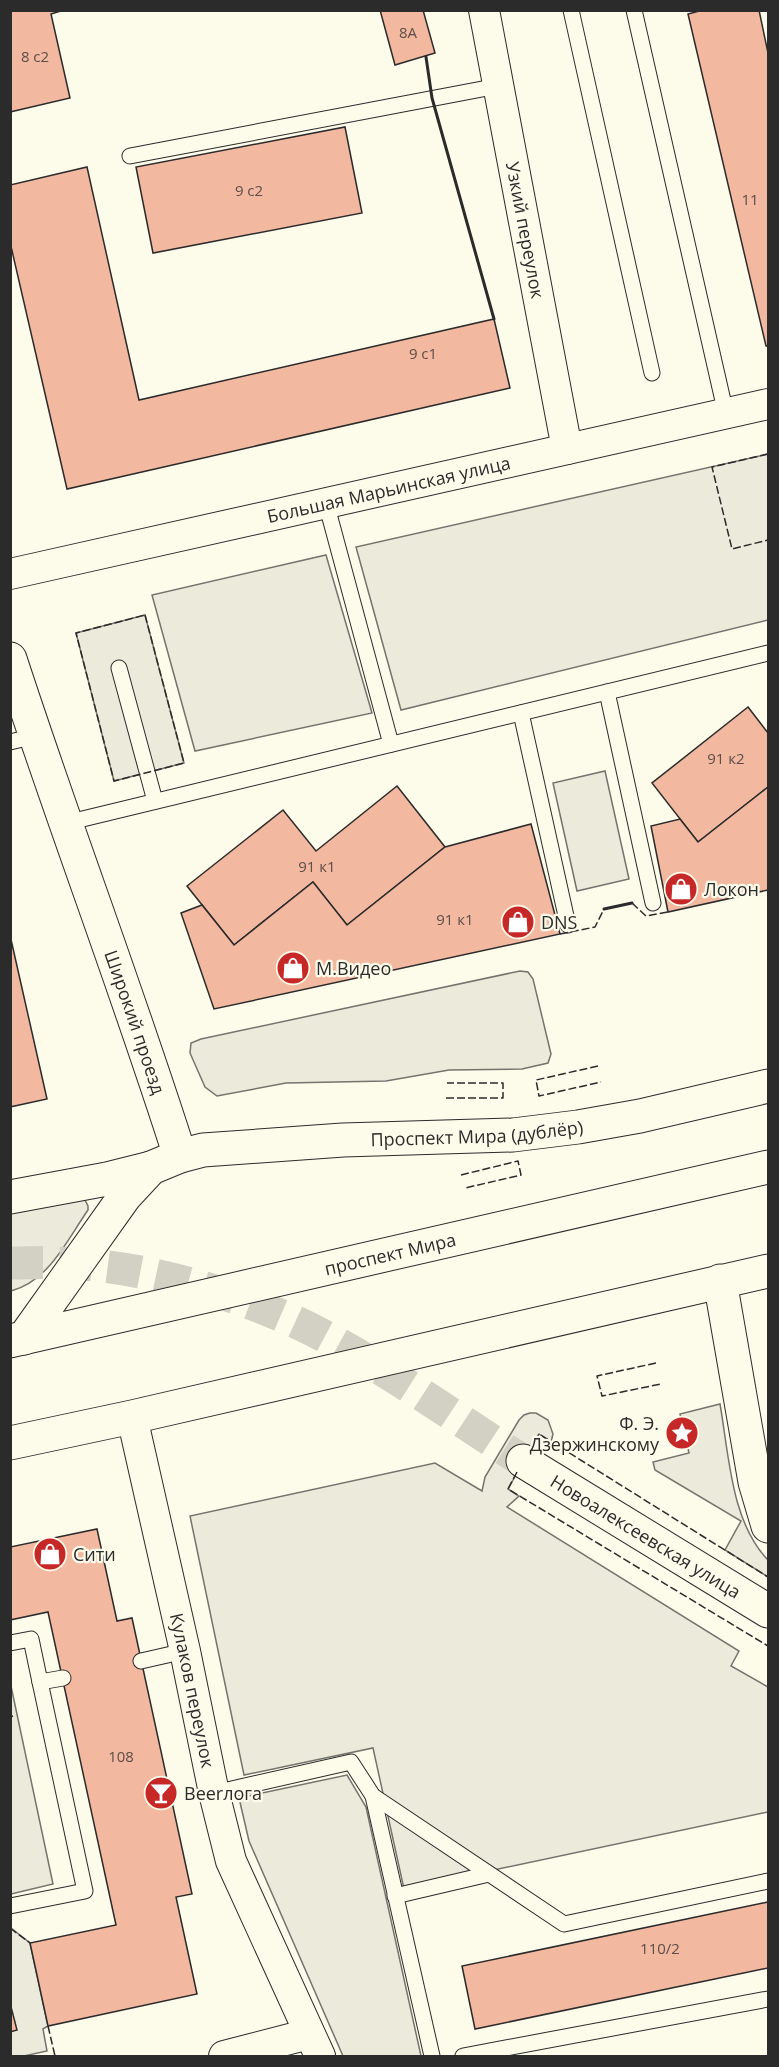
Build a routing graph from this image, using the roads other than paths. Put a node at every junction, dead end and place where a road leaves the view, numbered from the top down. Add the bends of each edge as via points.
1 (484, 10) edge
2 (571, 10) edge
3 (634, 10) edge
4 (498, 86) junction
5 (130, 156) dead end
6 (652, 373) dead end
7 (768, 404) edge
8 (726, 414) junction
9 (567, 449) junction
10 (326, 503) junction
11 (10, 574) edge
12 (768, 653) edge
13 (10, 659) edge
14 (119, 668) dead end
15 (607, 692) junction
16 (520, 713) junction
17 (23, 739) edge
18 (392, 744) junction
19 (155, 801) junction
20 (66, 823) junction
21 (653, 903) dead end
22 (568, 925) dead end
23 (768, 1086) edge
24 (165, 1162) junction
25 (768, 1167) edge
26 (10, 1197) edge
27 (768, 1271) edge
28 (720, 1281) junction
29 (17, 1340) edge
30 (132, 1417) junction
31 (10, 1443) edge
32 (523, 1461) tunnel mouth
33 (768, 1526) edge
34 (768, 1611) edge
35 (10, 1643) edge
36 (185, 1651) junction
37 (141, 1660) dead end
38 (63, 1678) dead end
39 (40, 1683) junction
40 (213, 1793) junction
41 (373, 1796) junction
42 (489, 1874) junction
43 (768, 1881) edge
44 (395, 1896) junction
45 (10, 1906) edge
46 (768, 1999) edge
47 (314, 2045) edge
48 (224, 2056) edge
49 (432, 2056) edge
50 (464, 2056) edge

1 - 4 street, Узкий переулок
2 - 6 lane
3 - 8 lane
4 - 5 lane
4 - 9 street, Узкий переулок
7 - 8 street, Большая Марьинская улица
8 - 9 street, Большая Марьинская улица
9 - 10 street, Большая Марьинская улица
10 - 11 street, Большая Марьинская улица
10 - 18 lane
12 - 15 lane
13 - 17 street, Широкий проезд
14 - 19 lane
15 - 16 lane
15 - 21 lane
16 - 18 lane
16 - 22 lane
17 - 20 street, Широкий проезд
18 - 19 lane
19 - 20 lane
20 - 24 street, Широкий проезд via 160,1093
23 - 24 street, Проспект Мира (дублёр) via 640,1116 524,1134 343,1140 203,1150
24 - 26 street, Проспект Мира (дублёр) via 97,1181
24 - 29 street via 125,1196
25 - 29 street, проспект Мира
27 - 28 street
28 - 30 street
28 - 33 street via 755,1482
30 - 31 street
30 - 36 street, Кулаков переулок
32 - 34 street, Новоалексеевская улица
35 - 39 lane via 31,1639
36 - 37 lane
36 - 40 street, Кулаков переулок
38 - 39 lane
39 - 45 lane via 85,1891
40 - 41 lane via 351,1762
40 - 47 street, Кулаков переулок via 231,1861
41 - 42 lane
41 - 44 lane
42 - 43 lane via 564,1924
42 - 44 lane
44 - 49 lane
46 - 50 lane
47 - 48 street

